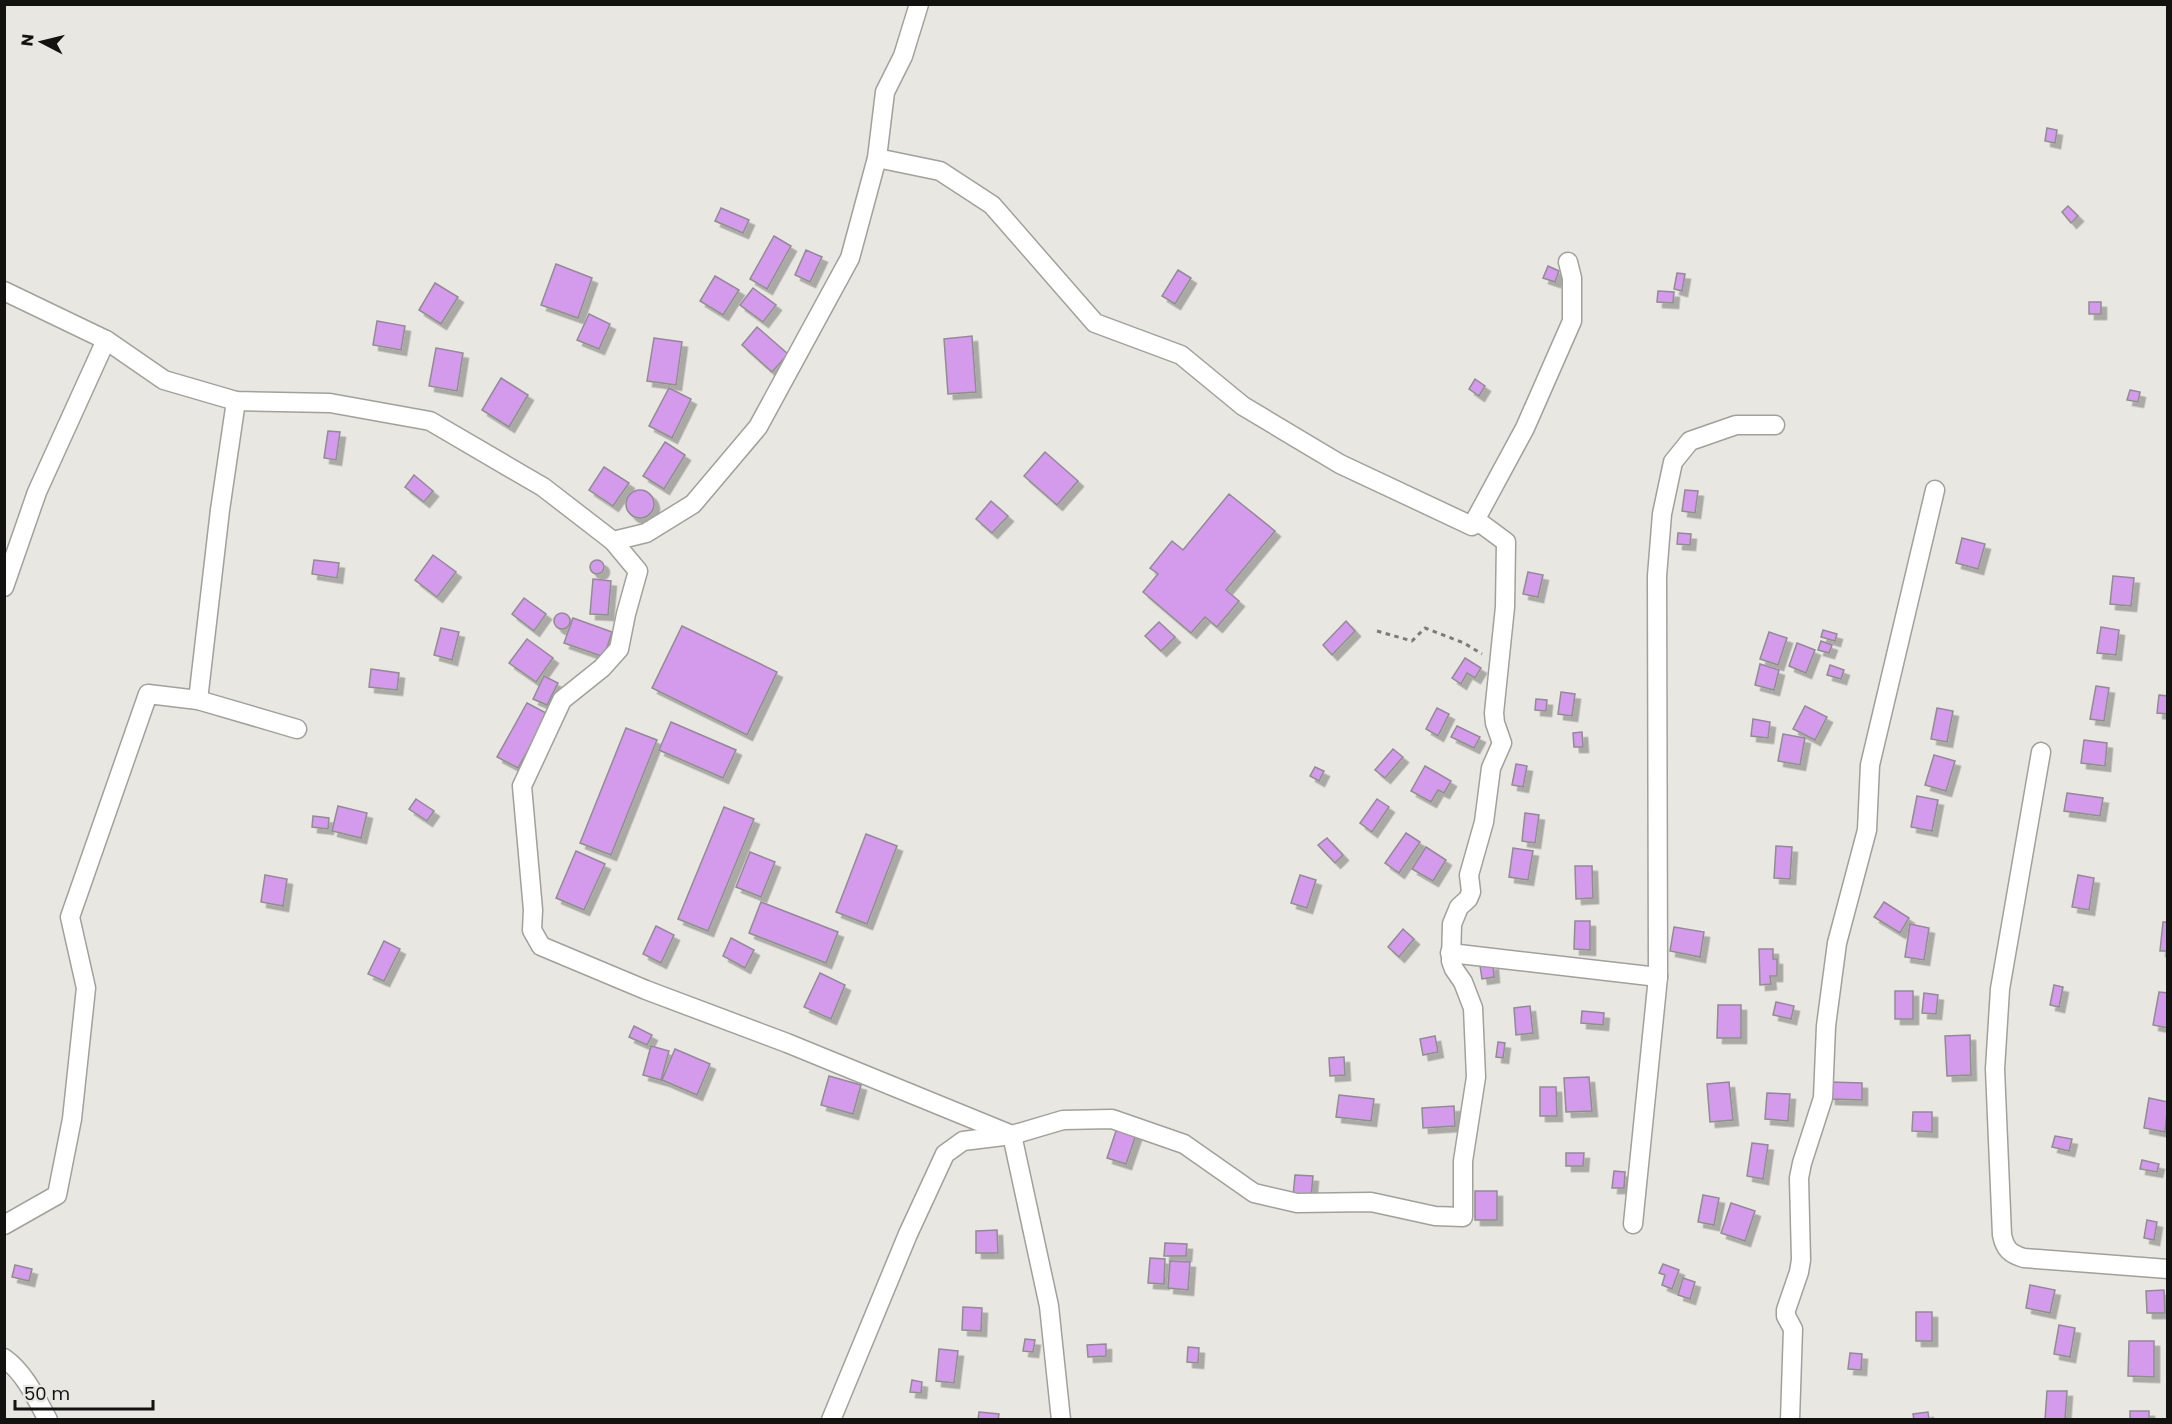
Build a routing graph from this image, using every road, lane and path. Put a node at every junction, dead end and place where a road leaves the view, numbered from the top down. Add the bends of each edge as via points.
1 (919, 4) edge
2 (877, 158) junction
3 (1568, 262) dead end
4 (4, 291) edge
5 (106, 340) junction
6 (236, 401) junction
7 (1775, 426) dead end
8 (1935, 490) dead end
9 (1474, 523) junction
10 (613, 541) junction
11 (4, 587) edge
12 (1377, 631) dead end
13 (1498, 664) junction
14 (198, 699) junction
15 (297, 729) dead end
16 (2041, 752) dead end
17 (1450, 952) junction
18 (1658, 976) junction
19 (1012, 1136) junction
20 (1633, 1224) dead end
21 (4, 1225) edge
22 (2168, 1269) edge
23 (4, 1358) edge
24 (48, 1419) edge
25 (831, 1419) edge
26 (1061, 1419) edge
27 (1790, 1419) edge

1 - 2 street via 903,56 885,92
2 - 9 street via 940,171 992,205 1095,323 1181,355 1243,406 1340,465 1472,526
2 - 10 street via 850,258 758,427 693,504 646,533
3 - 9 street via 1572,321 1525,428
4 - 5 street
5 - 6 street via 164,380
5 - 11 street via 37,492
6 - 10 street via 330,404 430,421 543,487
6 - 14 street
7 - 18 street via 1736,425 1690,441 1673,462 1662,514 1658,576
8 - 27 street via 1870,765 1867,830 1837,943 1826,1026 1823,1098 1799,1178 1801,1260 1786,1310 1793,1329
9 - 13 street via 1506,542 1505,608
10 - 19 street via 638,571 619,649 562,700 522,786 532,930 541,946
12 - 13 path via 1412,641 1425,628 1464,643
13 - 17 street via 1494,719 1502,743 1491,768 1484,822 1469,875 1471,892 1452,924
14 - 15 street
14 - 21 street via 148,694 70,917 86,988 72,1119 57,1195
16 - 22 street via 2000,989 1995,1069 2004,1245 2011,1254 2024,1258
17 - 18 street
17 - 19 street via 1473,1008 1475,1043 1476,1077 1463,1161 1463,1217 1435,1216 1371,1202 1297,1203 1254,1193 1184,1144 1112,1119 1063,1120
18 - 20 street
19 - 25 street via 963,1141 945,1154
19 - 26 street via 1049,1306
23 - 24 street via 32,1390

